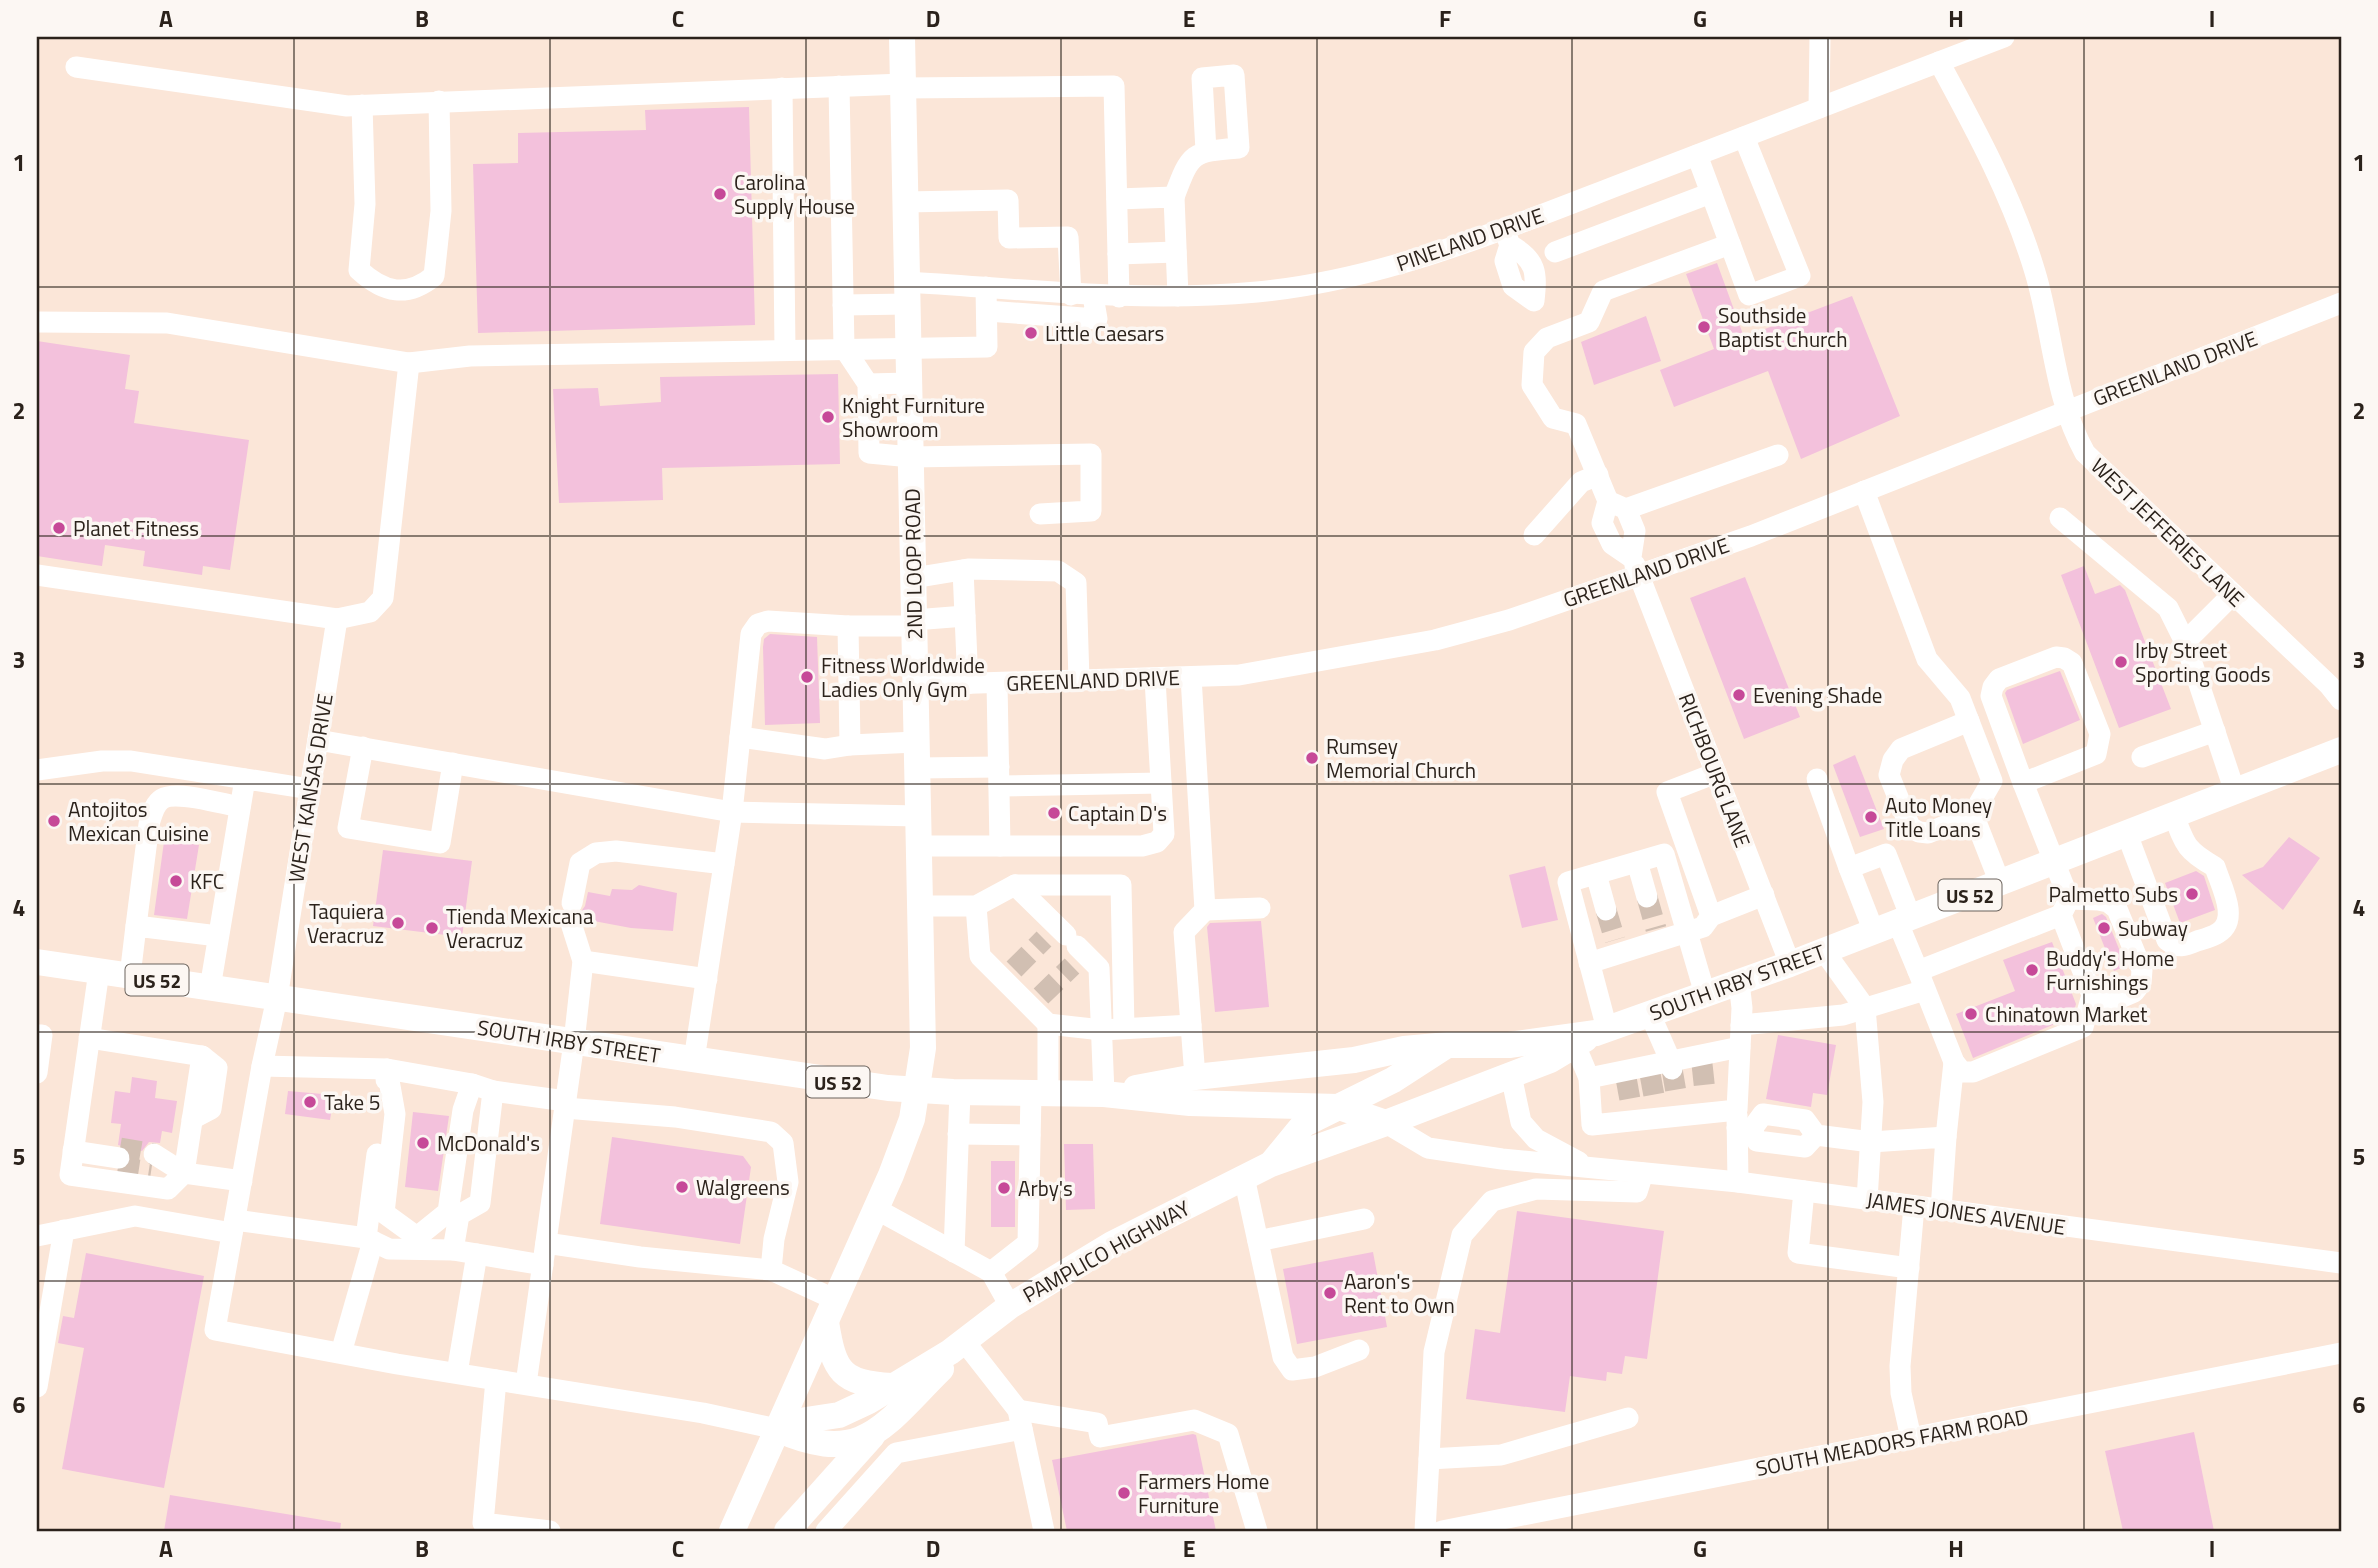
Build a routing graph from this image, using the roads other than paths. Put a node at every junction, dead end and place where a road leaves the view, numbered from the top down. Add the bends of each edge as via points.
1 (902, 37) edge
2 (1820, 37) edge
3 (2004, 37) edge
4 (1939, 62) junction
5 (76, 67) dead end
6 (839, 86) junction
7 (903, 86) junction
8 (782, 88) junction
9 (439, 102) junction
10 (362, 105) junction
11 (1819, 108) junction
12 (1744, 137) junction
13 (1206, 151) dead end
14 (1697, 155) junction
15 (1711, 193) junction
16 (1174, 197) junction
17 (1117, 199) junction
18 (905, 202) junction
19 (1507, 237) junction
20 (1730, 244) junction
21 (1176, 252) junction
22 (1555, 252) dead end
23 (1118, 254) junction
24 (986, 287) junction
25 (908, 293) junction
26 (1071, 295) junction
27 (1093, 296) junction
28 (1178, 296) junction
29 (1119, 297) junction
30 (2341, 303) edge
31 (843, 305) junction
32 (986, 311) junction
33 (37, 322) edge
34 (1547, 338) junction
35 (909, 347) junction
36 (844, 348) junction
37 (785, 349) junction
38 (409, 363) junction
39 (909, 383) junction
40 (868, 384) junction
41 (2067, 411) junction
42 (1778, 455) dead end
43 (911, 457) junction
44 (1598, 475) junction
45 (1864, 491) junction
46 (1617, 505) junction
47 (1040, 514) dead end
48 (2060, 518) dead end
49 (1534, 535) dead end
50 (1635, 566) junction
51 (963, 570) junction
52 (37, 575) edge
53 (913, 578) junction
54 (2233, 594) junction
55 (965, 617) junction
56 (337, 620) junction
57 (914, 623) junction
58 (848, 626) junction
59 (2185, 642) junction
60 (1191, 677) junction
61 (1155, 679) junction
62 (1079, 680) junction
63 (997, 682) junction
64 (968, 684) junction
65 (915, 685) junction
66 (2341, 700) edge
67 (1969, 721) junction
68 (2214, 732) junction
69 (740, 737) junction
70 (318, 740) junction
71 (850, 745) junction
72 (363, 747) junction
73 (2341, 750) edge
74 (917, 755) junction
75 (2142, 757) dead end
76 (453, 763) junction
77 (37, 771) edge
78 (1716, 773) junction
79 (999, 776) junction
80 (245, 779) junction
81 (1817, 779) dead end
82 (1161, 783) junction
83 (2023, 783) junction
84 (310, 789) junction
85 (2235, 792) junction
86 (240, 807) junction
87 (732, 811) junction
88 (1973, 814) junction
89 (918, 816) junction
90 (2174, 816) junction
91 (2127, 834) junction
92 (918, 846) junction
93 (1000, 846) junction
94 (1637, 862) junction
95 (2054, 862) junction
96 (724, 864) junction
97 (1849, 867) junction
98 (1596, 874) junction
99 (2000, 883) junction
100 (1015, 885) junction
101 (1764, 895) junction
102 (1647, 897) tunnel mouth
103 (920, 906) junction
104 (976, 906) junction
105 (2065, 907) junction
106 (1260, 908) dead end
107 (1606, 910) tunnel mouth
108 (1205, 911) junction
109 (1711, 916) junction
110 (1905, 920) junction
111 (136, 926) junction
112 (1874, 932) junction
113 (1686, 934) junction
114 (218, 936) junction
115 (1824, 951) junction
116 (583, 961) junction
117 (37, 962) edge
118 (1589, 963) junction
119 (1790, 964) junction
120 (99, 971) junction
121 (130, 976) junction
122 (707, 979) junction
123 (1922, 980) junction
124 (1739, 982) junction
125 (210, 988) junction
126 (1705, 995) junction
127 (2092, 995) junction
128 (277, 998) junction
129 (1865, 1008) junction
130 (1650, 1014) junction
131 (1048, 1024) junction
132 (1191, 1025) junction
133 (1741, 1025) junction
134 (1124, 1028) junction
135 (1102, 1030) junction
136 (40, 1035) edge
137 (1592, 1036) junction
138 (89, 1038) junction
139 (574, 1042) junction
140 (1448, 1045) junction
141 (1740, 1047) junction
142 (694, 1060) junction
143 (1954, 1062) junction
144 (1672, 1065) junction
145 (262, 1066) junction
146 (387, 1069) junction
147 (37, 1073) edge
148 (1511, 1075) junction
149 (1195, 1077) junction
150 (1589, 1079) junction
151 (472, 1084) junction
152 (493, 1091) junction
153 (918, 1091) junction
154 (960, 1092) junction
155 (1040, 1093) junction
156 (1104, 1094) junction
157 (565, 1104) junction
158 (1339, 1107) junction
159 (1742, 1122) junction
160 (1386, 1123) junction
161 (958, 1134) junction
162 (1030, 1135) junction
163 (1946, 1137) junction
164 (1871, 1142) junction
165 (73, 1157) junction
166 (119, 1158) tunnel mouth
167 (152, 1163) tunnel mouth
168 (1271, 1164) junction
169 (1590, 1167) junction
170 (184, 1172) junction
171 (1643, 1173) junction
172 (1244, 1177) junction
173 (242, 1181) junction
174 (1738, 1182) junction
175 (1804, 1191) junction
176 (1867, 1199) junction
177 (1914, 1206) junction
178 (876, 1209) junction
179 (1941, 1210) junction
180 (1364, 1219) dead end
181 (233, 1227) junction
182 (64, 1230) junction
183 (37, 1236) edge
184 (369, 1240) junction
185 (1258, 1241) junction
186 (546, 1243) junction
187 (453, 1251) junction
188 (954, 1252) junction
189 (477, 1254) junction
190 (2341, 1263) edge
191 (543, 1265) junction
192 (1909, 1268) junction
193 (771, 1270) junction
194 (991, 1272) junction
195 (1010, 1306) junction
196 (831, 1311) junction
197 (957, 1346) junction
198 (1359, 1350) dead end
199 (341, 1353) junction
200 (2341, 1353) edge
201 (457, 1373) junction
202 (496, 1380) junction
203 (526, 1384) junction
204 (892, 1385) junction
205 (37, 1387) edge
206 (1628, 1418) dead end
207 (1020, 1420) junction
208 (777, 1429) junction
209 (873, 1435) junction
210 (1911, 1438) junction
211 (1429, 1459) junction
212 (548, 1531) edge
213 (733, 1531) edge
214 (787, 1531) edge
215 (826, 1531) edge
216 (1044, 1531) edge
217 (1258, 1531) edge
218 (1425, 1531) edge
219 (1442, 1531) edge

1 - 7 main road, 2ND LOOP ROAD
2 - 11 street
3 - 4 street, PINELAND DRIVE
4 - 11 street, PINELAND DRIVE
4 - 41 street, WEST JEFFERIES LANE via 1984,145 2031,258
5 - 10 street
6 - 7 street
6 - 8 street
6 - 31 street
7 - 17 street via 1114,86
7 - 18 main road, 2ND LOOP ROAD
8 - 9 street
8 - 37 street
9 - 10 street
9 - 10 street via 441,211 434,276 418,288 397,290 374,284 359,271 365,204
11 - 12 street, PINELAND DRIVE
12 - 14 street, PINELAND DRIVE
12 - 20 street via 1800,276 1749,295
13 - 16 street via 1187,162
14 - 15 street
14 - 19 street, PINELAND DRIVE
15 - 20 street
15 - 22 street
16 - 17 street
16 - 21 street
17 - 23 street
18 - 25 main road, 2ND LOOP ROAD
18 - 26 street via 1008,200 1009,238 1068,237
19 - 28 street, PINELAND DRIVE via 1312,285
19 - 34 street via 1505,261 1513,286 1534,301
20 - 34 street via 1603,291 1589,322
21 - 23 street
21 - 28 street
23 - 29 street
24 - 25 street, PINELAND DRIVE
24 - 26 street, PINELAND DRIVE
24 - 32 street
25 - 31 street, PINELAND DRIVE
25 - 35 main road, 2ND LOOP ROAD
26 - 27 street, PINELAND DRIVE
27 - 29 street, PINELAND DRIVE
27 - 32 street via 1097,320
28 - 29 street, PINELAND DRIVE
30 - 41 street, GREENLAND DRIVE
31 - 36 street
32 - 35 street via 987,346
33 - 38 street via 167,323
34 - 44 street via 1534,352 1532,385 1552,418 1576,424
35 - 36 street
35 - 39 main road, 2ND LOOP ROAD
36 - 37 street
36 - 40 street
37 - 38 street via 470,356
38 - 56 street via 383,598 370,612
39 - 40 street
39 - 43 main road, 2ND LOOP ROAD
40 - 43 street via 869,453
41 - 45 street, GREENLAND DRIVE
41 - 54 street, WEST JEFFERIES LANE via 2085,453
42 - 46 street
43 - 47 street via 1091,454 1091,511
43 - 53 main road, 2ND LOOP ROAD
44 - 46 street
44 - 49 street via 1581,482
45 - 50 street, GREENLAND DRIVE
45 - 67 street via 1927,659 1960,698
46 - 50 street via 1602,523 1612,544
48 - 59 street via 2168,608
50 - 60 street, GREENLAND DRIVE via 1509,620 1435,640 1252,673
50 - 78 street, RICHBOURG LANE
51 - 53 street
51 - 55 street
51 - 62 street via 1058,571 1076,583
52 - 56 street
53 - 57 main road, 2ND LOOP ROAD
54 - 59 street
54 - 66 street, WEST JEFFERIES LANE
55 - 57 street
55 - 64 street
56 - 70 street, WEST KANSAS DRIVE
57 - 58 street
57 - 65 main road, 2ND LOOP ROAD
58 - 69 street via 758,624 751,634
58 - 71 street
59 - 68 street
60 - 61 street, GREENLAND DRIVE
60 - 108 street
61 - 62 street, GREENLAND DRIVE
61 - 82 street
62 - 63 street, GREENLAND DRIVE
63 - 64 street, GREENLAND DRIVE
63 - 79 street
64 - 65 street, GREENLAND DRIVE
65 - 74 main road, 2ND LOOP ROAD
67 - 88 street via 1992,782
67 - 88 street via 1900,749 1889,775 1910,827 1919,832 1928,833
68 - 75 street
68 - 85 street
69 - 71 street via 825,749
69 - 87 street
70 - 72 street
70 - 84 street, WEST KANSAS DRIVE
71 - 74 street
72 - 76 street
72 - 76 street via 348,828 440,843
73 - 85 main road, SOUTH IRBY STREET / US 52
74 - 79 street
74 - 89 main road, 2ND LOOP ROAD
76 - 87 street
77 - 80 street via 131,761
78 - 101 street, RICHBOURG LANE
78 - 109 street via 1667,792
79 - 82 street
79 - 93 street
80 - 84 street
80 - 86 street
81 - 97 street
82 - 93 street via 1164,834 1157,842 1142,846
83 - 83 street via 2096,754 2099,746 2100,734 2072,663 2064,658 2045,661 1993,687 1991,696
83 - 95 street
84 - 128 street, WEST KANSAS DRIVE
85 - 90 main road, SOUTH IRBY STREET / US 52
86 - 111 street via 187,797 160,800 149,824
86 - 114 street
87 - 89 street
87 - 96 street
88 - 99 street
89 - 92 main road, 2ND LOOP ROAD
90 - 91 main road, SOUTH IRBY STREET / US 52
90 - 91 street via 2185,844 2215,867 2230,912 2219,933 2182,947 2167,940
91 - 95 main road, SOUTH IRBY STREET / US 52
92 - 93 street
92 - 103 main road, 2ND LOOP ROAD
94 - 98 street
94 - 102 street
94 - 113 street via 1664,854
95 - 99 main road, SOUTH IRBY STREET / US 52
95 - 105 street
96 - 116 street via 616,851 596,853 580,863 571,911
96 - 122 street
97 - 110 street via 1886,854
97 - 112 street
98 - 107 street
98 - 118 street via 1568,883
99 - 110 main road, SOUTH IRBY STREET / US 52
100 - 104 street
100 - 134 street via 1121,885
100 - 135 street via 1067,944 1099,968
101 - 109 street
101 - 119 street, RICHBOURG LANE
103 - 104 street
103 - 153 main road, 2ND LOOP ROAD via 923,1048
104 - 131 street via 980,956 1008,974 1036,1001
105 - 123 street
105 - 127 street
105 - 127 street via 2098,900 2117,909 2141,970 2134,992 2106,1004
106 - 108 street
108 - 132 street via 1184,932
109 - 113 street via 1703,927
110 - 112 main road, SOUTH IRBY STREET / US 52
110 - 123 street
111 - 114 street
111 - 121 street
112 - 115 main road, SOUTH IRBY STREET / US 52
113 - 118 street via 1658,935 1617,947
113 - 126 street
114 - 125 street
115 - 119 main road, SOUTH IRBY STREET / US 52
115 - 129 street
116 - 122 street
116 - 139 street
117 - 120 main road, SOUTH IRBY STREET / US 52
118 - 137 street
119 - 124 main road, SOUTH IRBY STREET / US 52
120 - 121 main road, SOUTH IRBY STREET / US 52
120 - 138 street
121 - 125 main road, SOUTH IRBY STREET / US 52
122 - 142 street
123 - 129 street
123 - 143 street
124 - 126 main road, SOUTH IRBY STREET / US 52
124 - 133 street
125 - 128 main road, SOUTH IRBY STREET / US 52
126 - 130 main road, SOUTH IRBY STREET / US 52
127 - 143 street via 2083,1027 1973,1072 1962,1072
128 - 139 main road, SOUTH IRBY STREET / US 52
128 - 145 street, WEST KANSAS DRIVE
129 - 133 street
129 - 164 street via 1873,1102
130 - 137 main road, SOUTH IRBY STREET / US 52
130 - 144 street
131 - 135 street
131 - 155 street
132 - 134 street
132 - 149 street
133 - 141 street
134 - 135 street
135 - 156 street
136 - 147 street
137 - 140 main road, SOUTH IRBY STREET / US 52 via 1509,1045
137 - 148 main road, PAMPLICO HIGHWAY
137 - 150 street
138 - 165 street
138 - 170 street via 202,1056
139 - 142 main road, SOUTH IRBY STREET / US 52
139 - 157 street
140 - 149 main road, SOUTH IRBY STREET / US 52
140 - 158 main road, PAMPLICO HIGHWAY
141 - 144 street
141 - 159 street
142 - 153 main road, SOUTH IRBY STREET / US 52
143 - 163 street
144 - 150 street
145 - 146 street
145 - 173 street, WEST KANSAS DRIVE
146 - 151 street
146 - 151 street via 396,1114 384,1213 417,1237 448,1212 463,1110
146 - 184 street
148 - 160 main road, PAMPLICO HIGHWAY
148 - 169 street, JAMES JONES AVENUE via 1521,1122 1536,1139
149 - 156 main road, SOUTH IRBY STREET / US 52
150 - 159 street via 1592,1125 1632,1113 1706,1102
151 - 152 street
152 - 157 street
152 - 187 street via 480,1203 459,1215
153 - 154 main road, SOUTH IRBY STREET / US 52
153 - 178 main road via 912,1119
154 - 155 main road, SOUTH IRBY STREET / US 52
154 - 161 street
155 - 156 main road, SOUTH IRBY STREET / US 52
155 - 162 street
156 - 158 main road, SOUTH IRBY STREET / US 52 via 1190,1103
157 - 186 street
157 - 193 street via 771,1132 783,1143 788,1182
158 - 160 main road, SOUTH IRBY STREET / US 52
158 - 168 main road, PAMPLICO HIGHWAY via 1304,1124
159 - 164 street via 1763,1114 1805,1120 1816,1135
159 - 174 street
160 - 168 main road, PAMPLICO HIGHWAY
160 - 169 street, JAMES JONES AVENUE via 1428,1147
161 - 162 street
161 - 188 street
162 - 194 street via 1028,1243
163 - 164 street
163 - 179 street
164 - 176 street
165 - 166 street
165 - 170 street via 168,1189
167 - 170 street
168 - 172 main road, PAMPLICO HIGHWAY
169 - 171 street, JAMES JONES AVENUE
170 - 173 street
171 - 174 street, JAMES JONES AVENUE
171 - 211 street via 1637,1192 1536,1189 1492,1201 1462,1234 1434,1352
172 - 185 street
172 - 195 main road, PAMPLICO HIGHWAY via 1112,1244
173 - 181 street, WEST KANSAS DRIVE
174 - 175 street, JAMES JONES AVENUE
175 - 176 street, JAMES JONES AVENUE
175 - 192 street via 1798,1253
176 - 177 street, JAMES JONES AVENUE
177 - 179 street, JAMES JONES AVENUE
177 - 192 street
178 - 188 street
178 - 196 main road
179 - 190 street, JAMES JONES AVENUE
180 - 185 street
181 - 182 street via 135,1216
181 - 184 street
181 - 199 street, WEST KANSAS DRIVE via 215,1331
182 - 183 street
182 - 205 street
184 - 187 street via 389,1249
184 - 199 street
185 - 198 street via 1283,1357 1292,1370 1315,1367
186 - 191 street
186 - 193 street
187 - 189 street
188 - 194 street
189 - 191 street
189 - 201 street
191 - 203 street
192 - 210 street via 1900,1366
193 - 196 street
194 - 195 street
195 - 197 main road, PAMPLICO HIGHWAY
196 - 204 main road via 834,1358 845,1374 864,1384
196 - 208 main road
197 - 204 main road, PAMPLICO HIGHWAY
197 - 207 street
197 - 209 main road, PAMPLICO HIGHWAY via 941,1369
199 - 201 street
200 - 210 street, SOUTH MEADORS FARM ROAD
201 - 202 street
202 - 203 street
202 - 212 street via 483,1523
203 - 208 street
204 - 208 main road, PAMPLICO HIGHWAY via 839,1415
206 - 211 street via 1501,1455
207 - 215 street via 896,1453
207 - 216 street
207 - 217 street via 1097,1423 1100,1437 1194,1420 1228,1434
208 - 209 main road via 824,1444
208 - 213 main road
209 - 214 main road, PAMPLICO HIGHWAY
210 - 219 street, SOUTH MEADORS FARM ROAD
211 - 218 street

